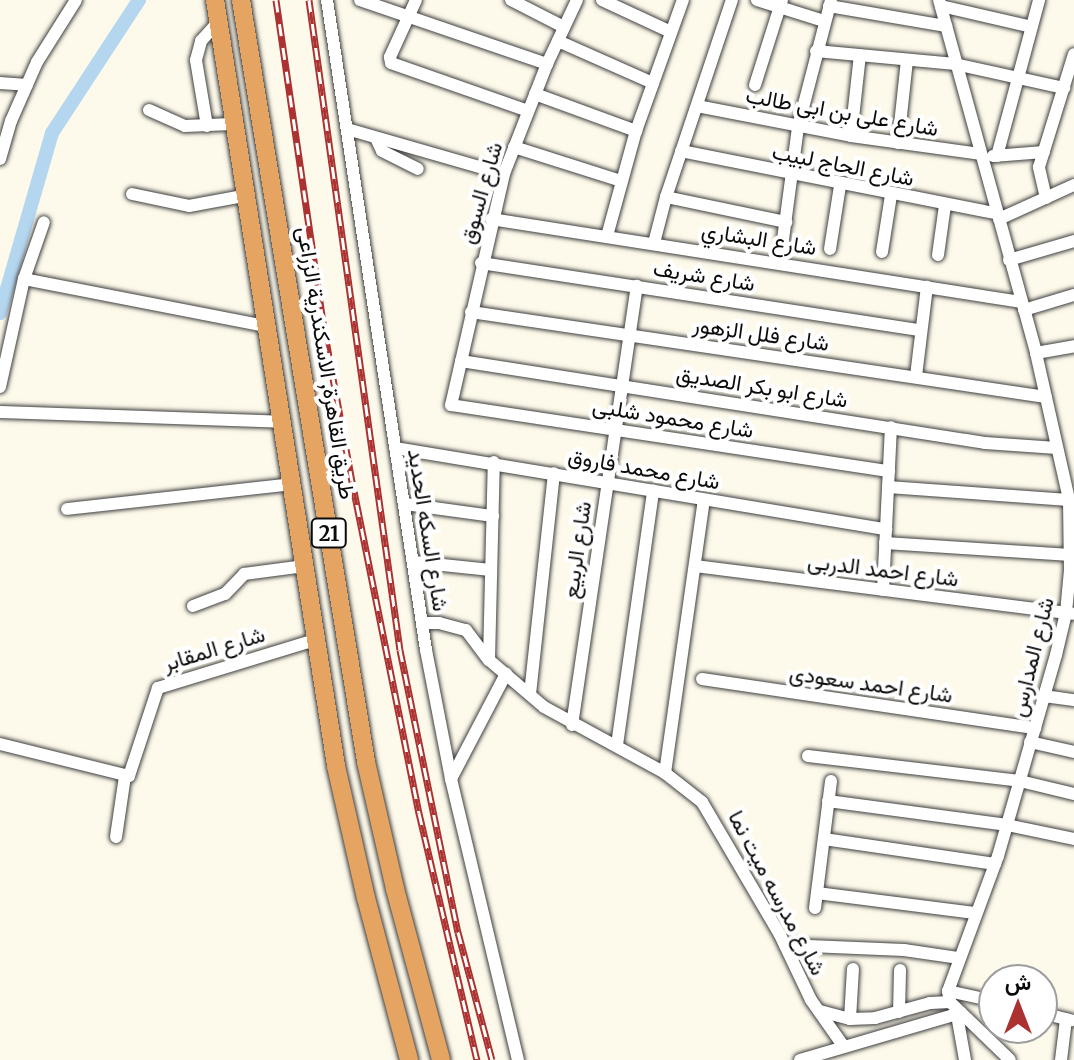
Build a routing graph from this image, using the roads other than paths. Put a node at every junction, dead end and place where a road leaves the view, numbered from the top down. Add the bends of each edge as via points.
1 (76, 0) edge
2 (215, 0) edge
3 (241, 0) edge
4 (327, 0) edge
5 (360, 0) edge
6 (416, 0) edge
7 (511, 0) edge
8 (577, 0) edge
9 (602, 0) edge
10 (683, 0) edge
11 (732, 0) edge
12 (757, 0) edge
13 (1039, 0) edge
14 (830, 3) edge
15 (940, 3) edge
16 (781, 4) edge
17 (408, 17) junction
18 (219, 21) junction
19 (824, 21) junction
20 (946, 26) junction
21 (564, 27) junction
22 (1032, 27) junction
23 (671, 32) junction
24 (558, 41) junction
25 (816, 51) junction
26 (1074, 54) edge
27 (860, 55) junction
28 (907, 60) junction
29 (547, 64) junction
30 (955, 64) junction
31 (1018, 78) junction
32 (0, 83) edge
33 (653, 83) junction
34 (27, 85) junction
35 (755, 85) dead end
36 (1064, 88) junction
37 (535, 94) junction
38 (697, 106) junction
39 (149, 110) dead end
40 (528, 111) junction
41 (232, 124) junction
42 (207, 126) junction
43 (798, 127) junction
44 (347, 129) junction
45 (636, 131) junction
46 (851, 136) junction
47 (376, 138) junction
48 (3, 141) edge
49 (898, 143) junction
50 (514, 147) junction
51 (681, 151) junction
52 (1044, 152) junction
53 (981, 155) junction
54 (997, 156) junction
55 (0, 159) edge
56 (418, 169) dead end
57 (504, 174) junction
58 (792, 176) junction
59 (621, 181) junction
60 (1074, 185) edge
61 (840, 186) junction
62 (132, 194) dead end
63 (891, 195) junction
64 (243, 196) junction
65 (666, 197) junction
66 (1046, 198) junction
67 (945, 205) junction
68 (998, 217) junction
69 (491, 219) junction
70 (44, 222) dead end
71 (786, 222) junction
72 (607, 236) junction
73 (1074, 241) edge
74 (654, 243) junction
75 (830, 249) dead end
76 (882, 252) dead end
77 (938, 255) dead end
78 (1009, 260) junction
79 (780, 262) junction
80 (481, 263) junction
81 (24, 279) junction
82 (637, 286) junction
83 (927, 287) junction
84 (1074, 295) edge
85 (1022, 306) junction
86 (471, 312) junction
87 (266, 326) junction
88 (921, 330) junction
89 (630, 335) junction
90 (1074, 346) edge
91 (1036, 353) junction
92 (461, 361) junction
93 (916, 376) junction
94 (622, 386) junction
95 (0, 387) edge
96 (1046, 397) junction
97 (451, 405) joint
98 (0, 412) edge
99 (283, 422) junction
100 (891, 427) junction
101 (615, 430) junction
102 (395, 448) junction
103 (1057, 448) junction
104 (494, 462) junction
105 (889, 471) junction
106 (554, 473) junction
107 (607, 483) junction
108 (292, 484) junction
109 (888, 487) junction
110 (653, 491) junction
111 (1070, 493) edge
112 (704, 500) junction
113 (405, 504) junction
114 (67, 509) dead end
115 (493, 516) junction
116 (886, 536) junction
117 (1071, 555) junction
118 (414, 562) junction
119 (304, 566) junction
120 (695, 566) junction
121 (491, 570) junction
122 (1072, 570) edge
123 (883, 590) junction
124 (193, 606) dead end
125 (1070, 614) edge
126 (422, 623) junction
127 (315, 640) junction
128 (489, 660) junction
129 (506, 674) junction
130 (702, 679) dead end
131 (530, 694) junction
132 (1044, 696) junction
133 (1074, 700) edge
134 (572, 725) junction
135 (1035, 728) junction
136 (1030, 742) junction
137 (0, 744) edge
138 (617, 745) junction
139 (1074, 752) edge
140 (808, 756) dead end
141 (665, 773) junction
142 (125, 776) junction
143 (451, 779) junction
144 (831, 781) dead end
145 (1020, 781) junction
146 (1074, 794) edge
147 (828, 801) junction
148 (1007, 825) junction
149 (116, 837) dead end
150 (824, 839) junction
151 (1074, 839) edge
152 (995, 864) junction
153 (817, 893) junction
154 (815, 908) dead end
155 (975, 913) junction
156 (785, 945) junction
157 (959, 958) junction
158 (853, 969) dead end
159 (900, 970) dead end
160 (949, 996) junction
161 (978, 999) edge
162 (820, 1011) junction
163 (899, 1012) junction
164 (959, 1014) junction
165 (850, 1019) junction
166 (1070, 1020) edge
167 (844, 1047) junction
168 (409, 1060) edge
169 (441, 1060) edge
170 (518, 1060) edge
171 (800, 1060) edge
172 (965, 1060) edge
173 (1010, 1060) edge
174 (1061, 1060) edge

1 - 34 street
2 - 18 highway, 21
3 - 169 highway, طريق القاهرة, الاسكندرية الزراعى / 21 via 366,762
4 - 44 street, شارع السكه الحديد
5 - 17 street
6 - 17 street
7 - 21 street
8 - 21 street, شارع السوق
9 - 23 street
10 - 23 street
11 - 38 street
12 - 16 street
13 - 22 street
14 - 19 street
14 - 20 street
15 - 20 street, شارع المدارس
15 - 22 street
16 - 19 street
16 - 35 street
17 - 29 street
17 - 40 street via 389,60
18 - 41 highway, 21
18 - 42 street via 201,41 196,60
19 - 25 street
20 - 30 street, شارع المدارس
21 - 24 street, شارع السوق
22 - 31 street
23 - 33 street
24 - 29 street, شارع السوق
24 - 33 street
25 - 27 street
25 - 43 street
26 - 36 street
27 - 28 street
27 - 46 street
28 - 30 street
28 - 49 street
29 - 37 street, شارع السوق
30 - 31 street
30 - 53 street, شارع المدارس
31 - 36 street
31 - 54 street
32 - 34 street
33 - 45 street
34 - 48 street
36 - 52 street
37 - 40 street, شارع السوق
37 - 45 street
38 - 43 street, شارع على بن ابى طالب
38 - 51 street
39 - 42 street via 185,126
40 - 50 street, شارع السوق
41 - 42 street
41 - 64 highway, 21
43 - 46 street, شارع على بن ابى طالب
43 - 58 street
44 - 47 street
44 - 102 street, شارع السكه الحديد
45 - 59 street
46 - 49 street, شارع على بن ابى طالب
47 - 56 street via 382,151
47 - 57 street
48 - 55 street
49 - 53 street, شارع على بن ابى طالب
50 - 57 street, شارع السوق
50 - 59 street
51 - 58 street, شارع الحاج لبيب
51 - 65 street
52 - 54 street, شارع على بن ابى طالب
52 - 66 street via 1039,167
53 - 54 street, شارع على بن ابى طالب
53 - 68 street, شارع المدارس
57 - 69 street, شارع السوق
58 - 61 street, شارع الحاج لبيب
58 - 71 street
59 - 72 street
60 - 66 street
61 - 63 street, شارع الحاج لبيب
61 - 75 street
62 - 64 street via 189,206
63 - 67 street, شارع الحاج لبيب
63 - 76 street
64 - 87 highway, 21
65 - 71 street
65 - 74 street
66 - 68 street
67 - 68 street, شارع الحاج لبيب
67 - 77 street
68 - 78 street, شارع المدارس
69 - 72 street, شارع البشاري
69 - 80 street, شارع السوق
70 - 81 street
71 - 79 street
72 - 74 street, شارع البشاري
73 - 78 street
74 - 79 street, شارع البشاري
78 - 85 street, شارع المدارس
79 - 83 street, شارع البشاري
80 - 82 street, شارع شريف
80 - 86 street, شارع السوق
81 - 87 street
81 - 95 street
82 - 88 street, شارع شريف
82 - 89 street, شارع الربيع
83 - 85 street, شارع البشاري
83 - 88 street
84 - 85 street
85 - 91 street, شارع المدارس
86 - 89 street, شارع فلل الزهور
86 - 92 street, شارع السوق
87 - 99 highway, 21
88 - 93 street
89 - 93 street, شارع فلل الزهور
89 - 94 street, شارع الربيع
90 - 91 street
91 - 96 street, شارع المدارس
92 - 94 street, شارع ابو بكر الصديق
92 - 97 street, شارع السوق
93 - 96 street, شارع فلل الزهور
94 - 100 street, شارع ابو بكر الصديق
94 - 101 street, شارع الربيع
96 - 103 street, شارع المدارس
97 - 101 street, شارع محمود شلبى
98 - 99 street
99 - 108 highway, 21
100 - 103 street, شارع ابو بكر الصديق via 985,443
100 - 105 street
101 - 105 street, شارع محمود شلبى
101 - 107 street, شارع الربيع
102 - 104 street, شارع محمد فاروق
102 - 113 street, شارع السكه الحديد
103 - 111 street, شارع المدارس
104 - 106 street, شارع محمد فاروق
104 - 115 street
105 - 109 street
106 - 107 street, شارع محمد فاروق
106 - 131 street
107 - 110 street, شارع محمد فاروق
107 - 134 street, شارع الربيع
108 - 114 street
108 - 119 highway, 21
109 - 111 street
109 - 116 street
110 - 112 street, شارع محمد فاروق
110 - 138 street
111 - 117 street, شارع المدارس
112 - 116 street, شارع محمد فاروق
112 - 120 street
113 - 115 street
113 - 118 street, شارع السكه الحديد
115 - 121 street
116 - 117 street, شارع محمد فاروق
116 - 123 street
117 - 122 street, شارع المدارس
118 - 121 street
118 - 126 street, شارع السكه الحديد
119 - 124 street via 244,574 219,597
119 - 127 highway, 21
120 - 123 street, شارع احمد الدربى
120 - 141 street
121 - 128 street
122 - 125 street, شارع المدارس
123 - 125 street, شارع احمد الدربى
125 - 132 street, شارع المدارس
126 - 128 street, شارع مدرسه ميت نما via 466,630
126 - 143 street, شارع السكه الحديد
127 - 142 street, شارع المقابر via 164,683 153,695 134,769
127 - 168 highway, 21 via 353,839
128 - 129 street, شارع مدرسه ميت نما
129 - 131 street, شارع مدرسه ميت نما
129 - 143 street
130 - 135 street, شارع احمد سعودى
131 - 134 street, شارع مدرسه ميت نما
132 - 133 street
132 - 135 street, شارع المدارس
134 - 138 street, شارع مدرسه ميت نما
135 - 136 street, شارع المدارس
136 - 139 street
136 - 145 street, شارع المدارس
137 - 142 street
138 - 141 street, شارع مدرسه ميت نما
140 - 145 street
141 - 156 street, شارع مدرسه ميت نما via 714,817
142 - 149 street
143 - 170 street, شارع السكه الحديد
144 - 147 street
145 - 146 street
145 - 148 street, شارع المدارس
147 - 148 street
147 - 150 street
148 - 151 street
148 - 152 street, شارع المدارس
150 - 152 street
150 - 153 street
152 - 155 street, شارع المدارس
153 - 154 street
153 - 155 street
155 - 157 street, شارع المدارس
156 - 157 street
156 - 162 street, شارع مدرسه ميت نما
157 - 160 street, شارع المدارس
158 - 165 street
159 - 163 street
160 - 161 street
160 - 163 street
160 - 164 street
162 - 165 street
162 - 167 street, شارع مدرسه ميت نما
163 - 165 street
164 - 167 street
164 - 172 street
164 - 173 street
166 - 174 street
167 - 171 street

